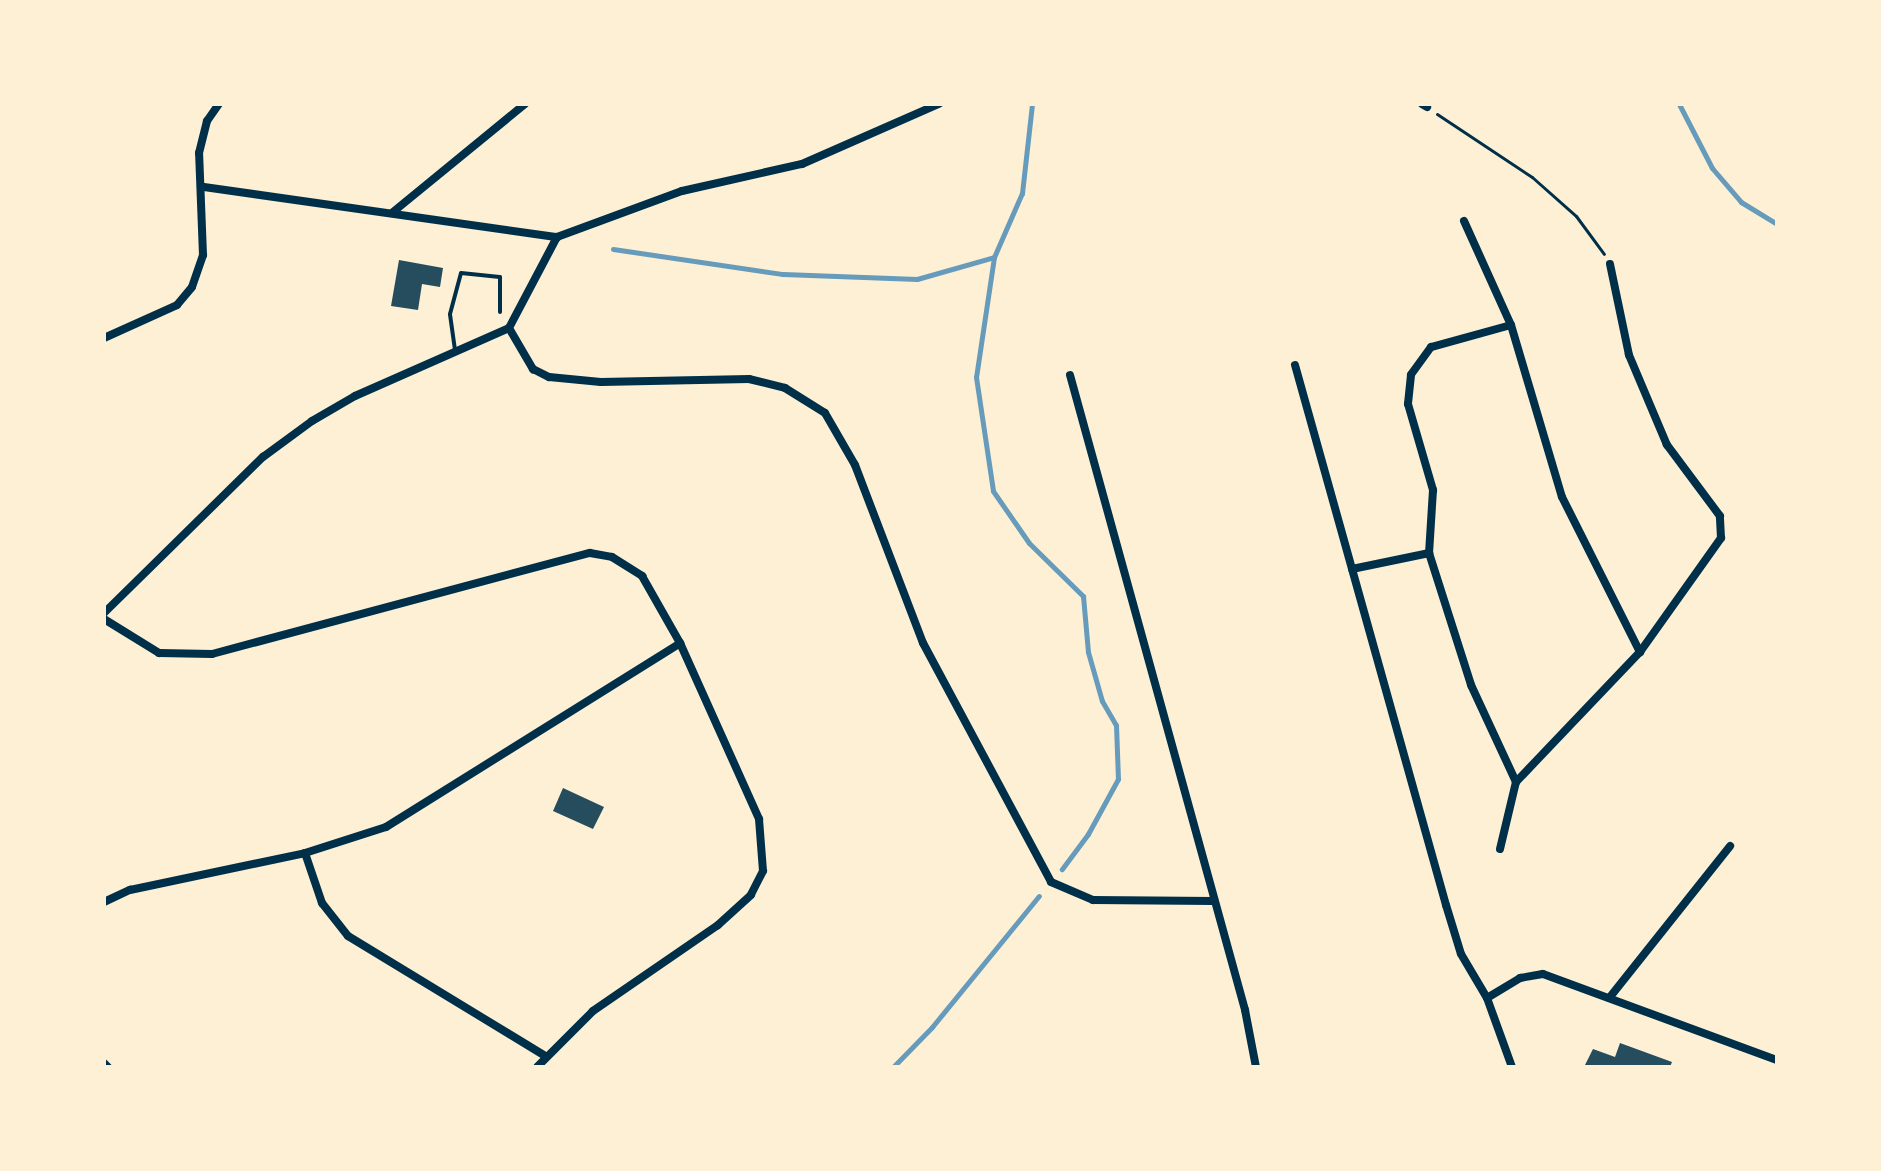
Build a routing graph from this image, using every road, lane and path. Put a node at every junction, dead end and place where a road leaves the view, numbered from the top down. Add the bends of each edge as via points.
1 (219, 104) edge
2 (525, 104) edge
3 (939, 104) edge
4 (1425, 106) edge
5 (204, 187) junction
6 (393, 212) junction
7 (1464, 221) dead end
8 (557, 237) junction
9 (1610, 264) joint
10 (500, 312) dead end
11 (1511, 325) junction
12 (509, 328) junction
13 (104, 338) edge
14 (455, 350) junction
15 (1295, 365) dead end
16 (1070, 375) dead end
17 (1429, 553) junction
18 (1352, 569) junction
19 (104, 616) edge
20 (680, 643) junction
21 (1640, 652) junction
22 (1516, 782) junction
23 (1730, 846) dead end
24 (1500, 849) dead end
25 (305, 853) junction
26 (1213, 901) junction
27 (104, 902) edge
28 (1610, 997) junction
29 (1487, 998) junction
30 (544, 1055) junction
31 (1777, 1060) edge
32 (537, 1067) edge
33 (1256, 1067) edge
34 (1512, 1067) edge

1 - 5 street via 207,121 199,153
2 - 6 street
3 - 8 street via 802,164 682,191
4 - 9 path via 1560,200
5 - 6 street
5 - 13 street via 203,255 192,287 177,305
6 - 8 street
7 - 11 street
8 - 12 street
9 - 21 street via 1629,355 1656,421 1723,526 1714,554
10 - 14 lane via 500,277 461,273 450,314
11 - 17 street via 1431,347 1411,375 1408,404 1433,490
11 - 21 street via 1562,497
12 - 14 street
12 - 26 street via 533,369 549,377 601,382 749,379 785,388 825,413 855,465 918,634 1051,882 1093,900
14 - 19 street via 355,396 284,441
15 - 18 street
16 - 26 street
17 - 18 street
17 - 22 street via 1471,685
18 - 29 street via 1453,930
19 - 20 street via 159,653 212,654 590,553 633,567 665,611
20 - 25 street via 449,792 386,827
20 - 30 street via 759,819 763,871 751,895 718,925 593,1011
21 - 22 street
22 - 24 street
23 - 28 street
25 - 27 street via 130,890
25 - 30 street via 322,903 348,936
26 - 33 street
28 - 29 street via 1531,974
28 - 31 street
29 - 34 street
30 - 32 street

